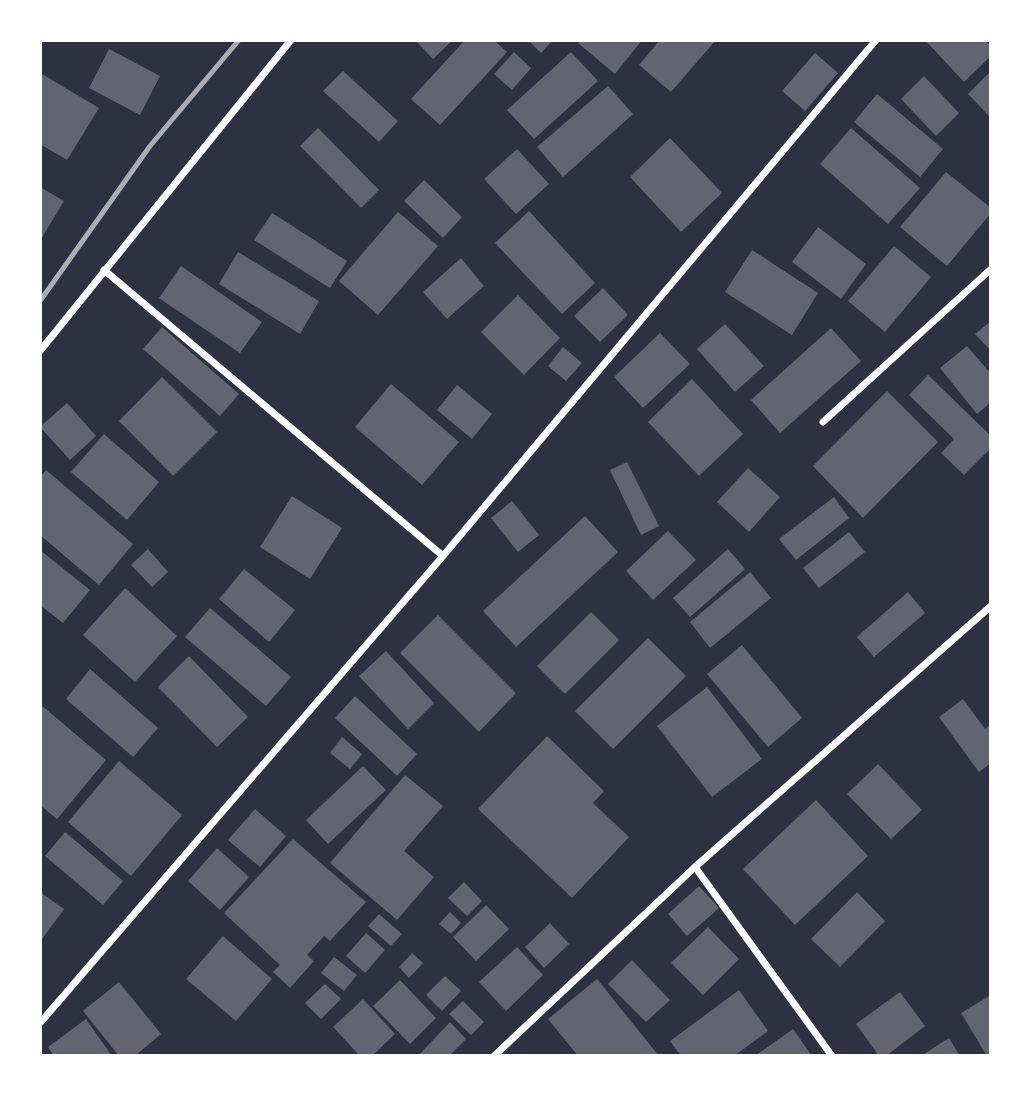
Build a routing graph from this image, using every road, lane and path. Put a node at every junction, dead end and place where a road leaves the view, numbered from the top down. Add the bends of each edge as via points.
1 (291, 40) edge
2 (876, 40) edge
3 (104, 270) junction
4 (991, 270) edge
5 (40, 351) edge
6 (823, 422) dead end
7 (443, 556) junction
8 (991, 606) edge
9 (695, 867) junction
10 (40, 1023) edge
11 (494, 1056) edge
12 (832, 1056) edge

1 - 3 street
2 - 7 street
3 - 5 street
3 - 7 street
4 - 6 street
7 - 10 street
8 - 9 street
9 - 11 street
9 - 12 street

